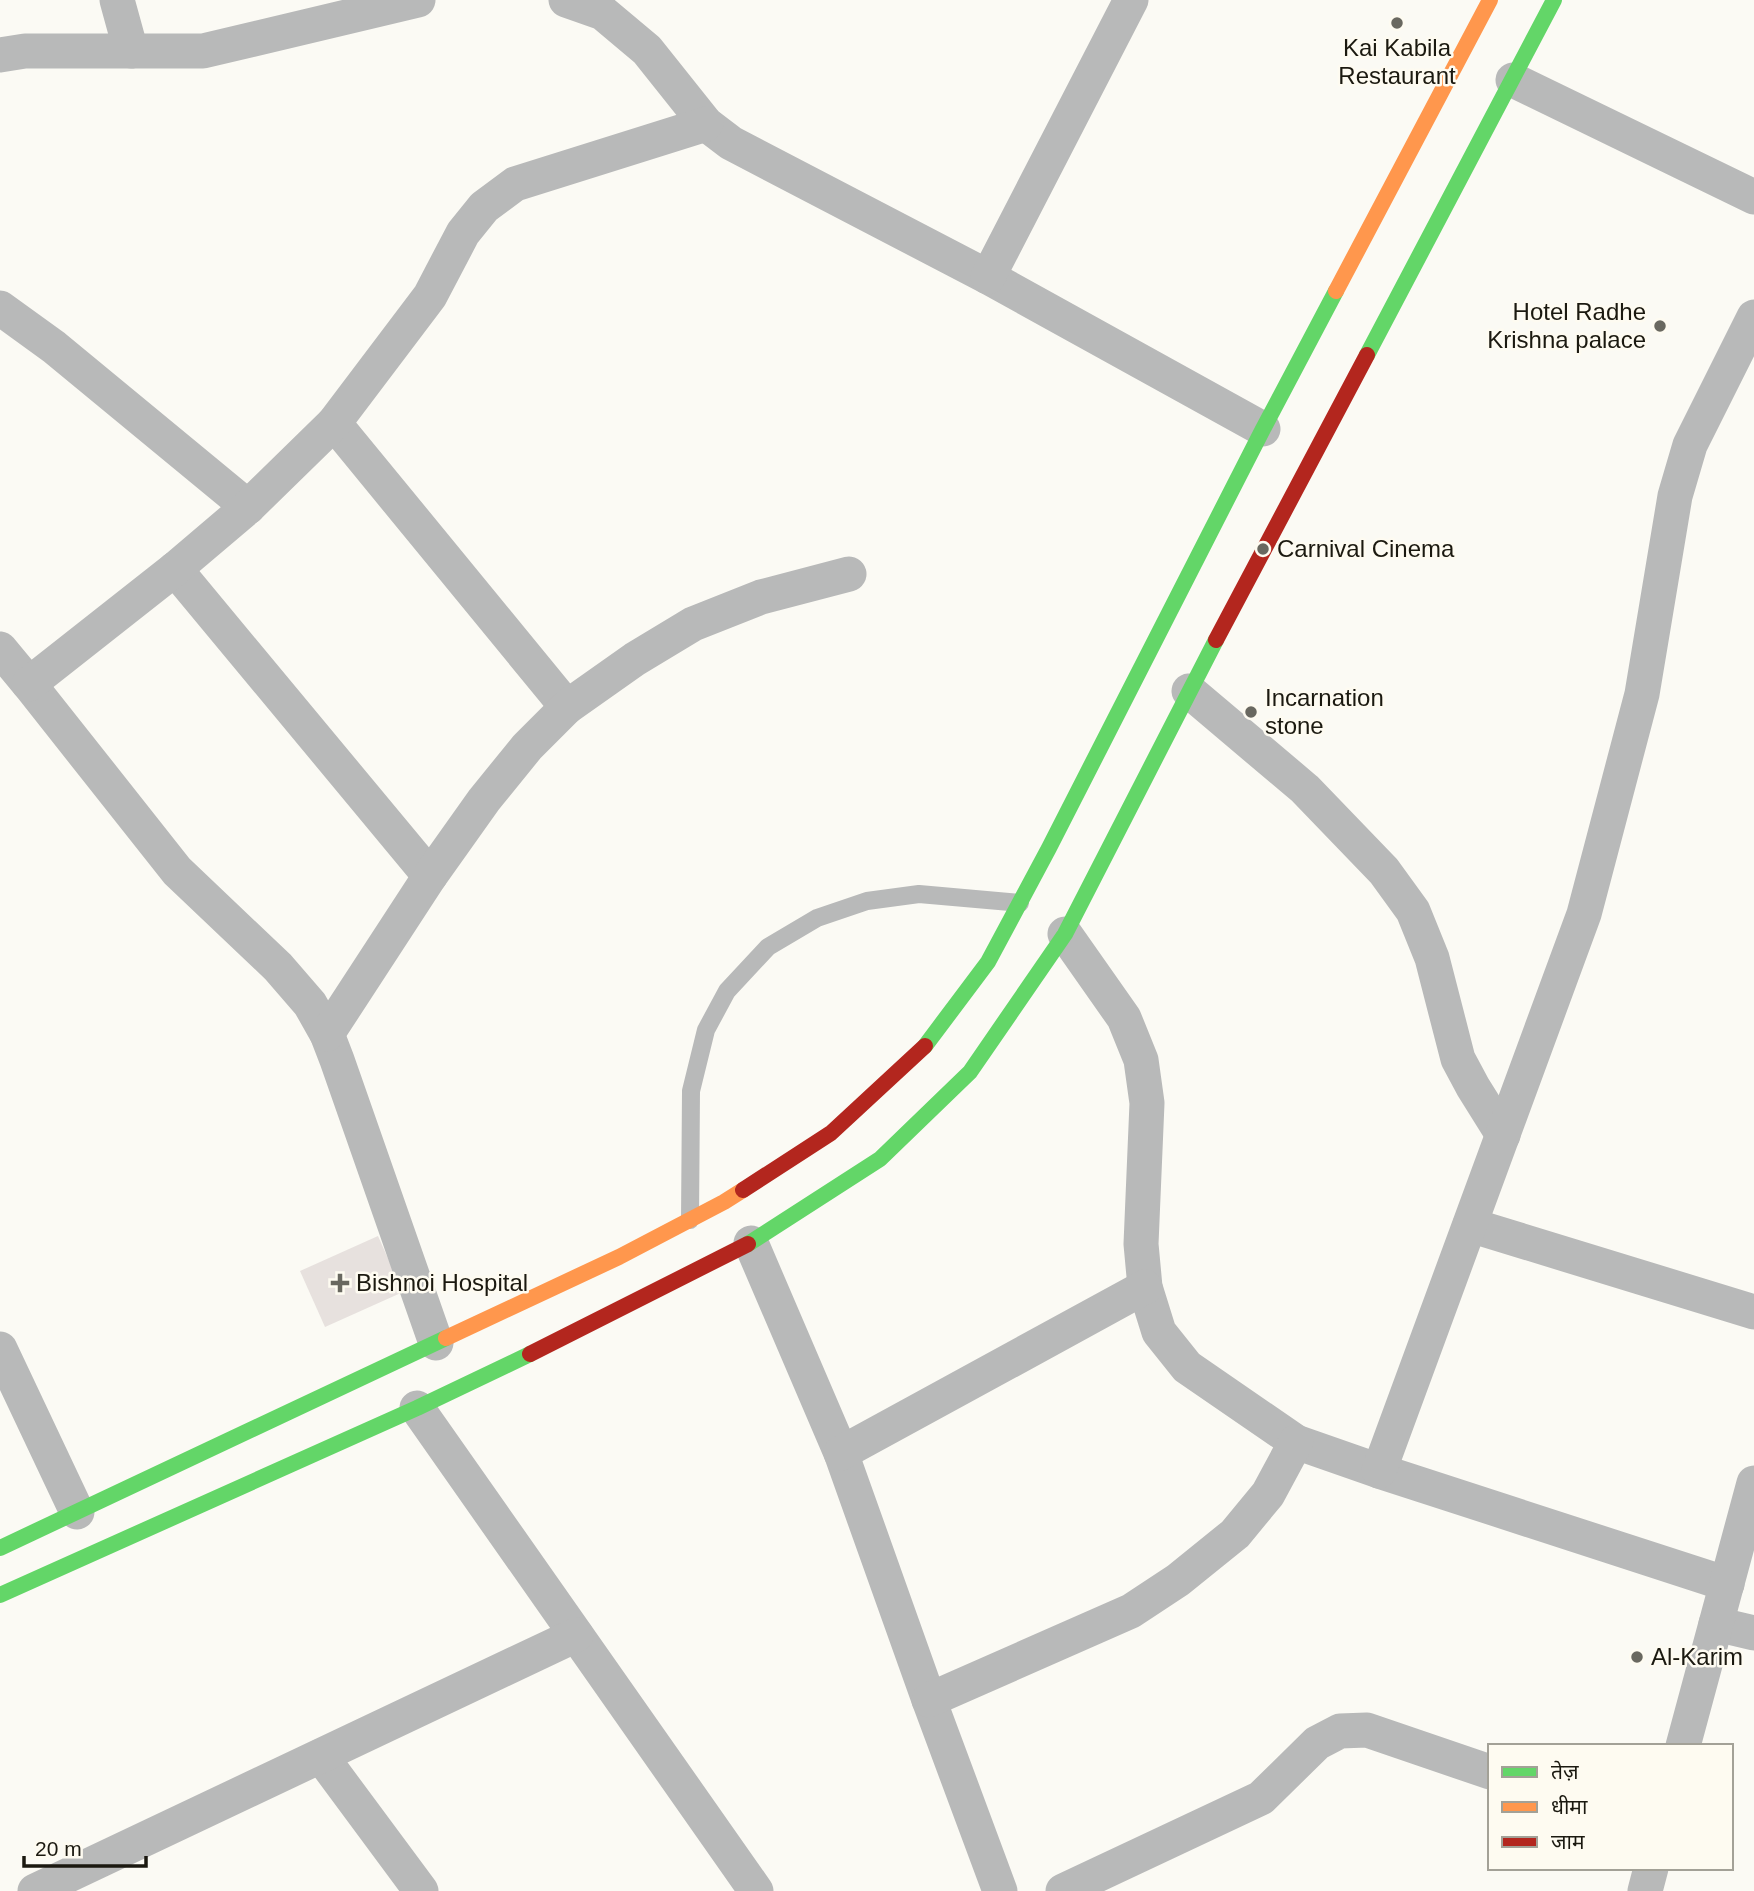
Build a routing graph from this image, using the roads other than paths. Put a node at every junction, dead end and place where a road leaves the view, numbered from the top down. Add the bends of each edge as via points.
1 (117, 0) edge
2 (418, 0) edge
3 (566, 0) edge
4 (1130, 0) edge
5 (1490, 0) edge
6 (1554, 0) edge
7 (131, 51) junction
8 (0, 55) edge
9 (1513, 80) junction
10 (706, 124) junction
11 (1754, 197) edge
12 (988, 277) junction
13 (0, 308) edge
14 (1754, 317) edge
15 (334, 423) junction
16 (1263, 429) junction
17 (248, 507) junction
18 (175, 569) junction
19 (849, 574) dead end
20 (0, 649) edge
21 (29, 684) junction
22 (1189, 691) junction
23 (567, 707) junction
24 (430, 876) junction
25 (1020, 902) junction
26 (1065, 934) junction
27 (327, 1034) junction
28 (1503, 1135) junction
29 (690, 1220) junction
30 (1470, 1225) junction
31 (751, 1243) junction
32 (1145, 1287) junction
33 (1754, 1312) edge
34 (436, 1343) junction
35 (0, 1349) edge
36 (417, 1408) junction
37 (1296, 1442) junction
38 (841, 1452) junction
39 (1379, 1471) junction
40 (1754, 1483) edge
41 (78, 1512) junction
42 (0, 1548) edge
43 (1727, 1584) junction
44 (0, 1595) edge
45 (1716, 1624) junction
46 (1754, 1633) edge
47 (576, 1635) junction
48 (929, 1700) junction
49 (1684, 1744) edge
50 (321, 1756) junction
51 (1488, 1771) edge
52 (1650, 1870) edge
53 (35, 1891) edge
54 (421, 1891) edge
55 (756, 1891) edge
56 (1000, 1891) edge
57 (1063, 1891) edge
58 (1645, 1891) edge

1 - 7 street
2 - 7 street via 203,51
3 - 10 street via 603,13 647,50
4 - 12 street
5 - 16 street
6 - 9 street
7 - 8 street
9 - 11 street
9 - 22 street
10 - 12 street via 731,143
10 - 15 street via 515,184 484,207 463,233 430,296
12 - 16 street
13 - 17 street
14 - 28 street via 1690,446 1675,496 1642,694 1584,915
15 - 17 street
15 - 23 street
16 - 25 street
17 - 18 street
18 - 21 street
18 - 24 street
19 - 23 street via 761,597 693,624
20 - 21 street
21 - 27 street via 177,872 278,967 310,1003
22 - 26 street
22 - 28 street via 1305,789 1384,871 1413,911 1432,958 1458,1059
23 - 24 street via 492,789
24 - 27 street
25 - 29 street via 988,962 925,1046 831,1133
25 - 29 lane via 919,894 867,901 817,918 768,947 727,991 706,1030 691,1091
26 - 31 street via 971,1072 880,1158
26 - 32 street via 1124,1018 1140,1060 1147,1103 1141,1244
27 - 34 street
28 - 30 street
29 - 34 street
30 - 33 street
30 - 39 street
31 - 36 street
31 - 38 street
32 - 37 street via 1159,1332 1187,1367
32 - 38 street
34 - 41 street
35 - 41 street
36 - 44 street
36 - 47 street
37 - 39 street
37 - 48 street via 1268,1494 1235,1534 1178,1580 1131,1611
38 - 48 street
39 - 43 street
40 - 43 street
41 - 42 street
43 - 45 street
45 - 46 street
45 - 49 street
47 - 50 street
47 - 55 street
48 - 56 street
50 - 53 street
50 - 54 street
51 - 57 street via 1367,1730 1340,1731 1317,1743 1261,1798
52 - 58 street

